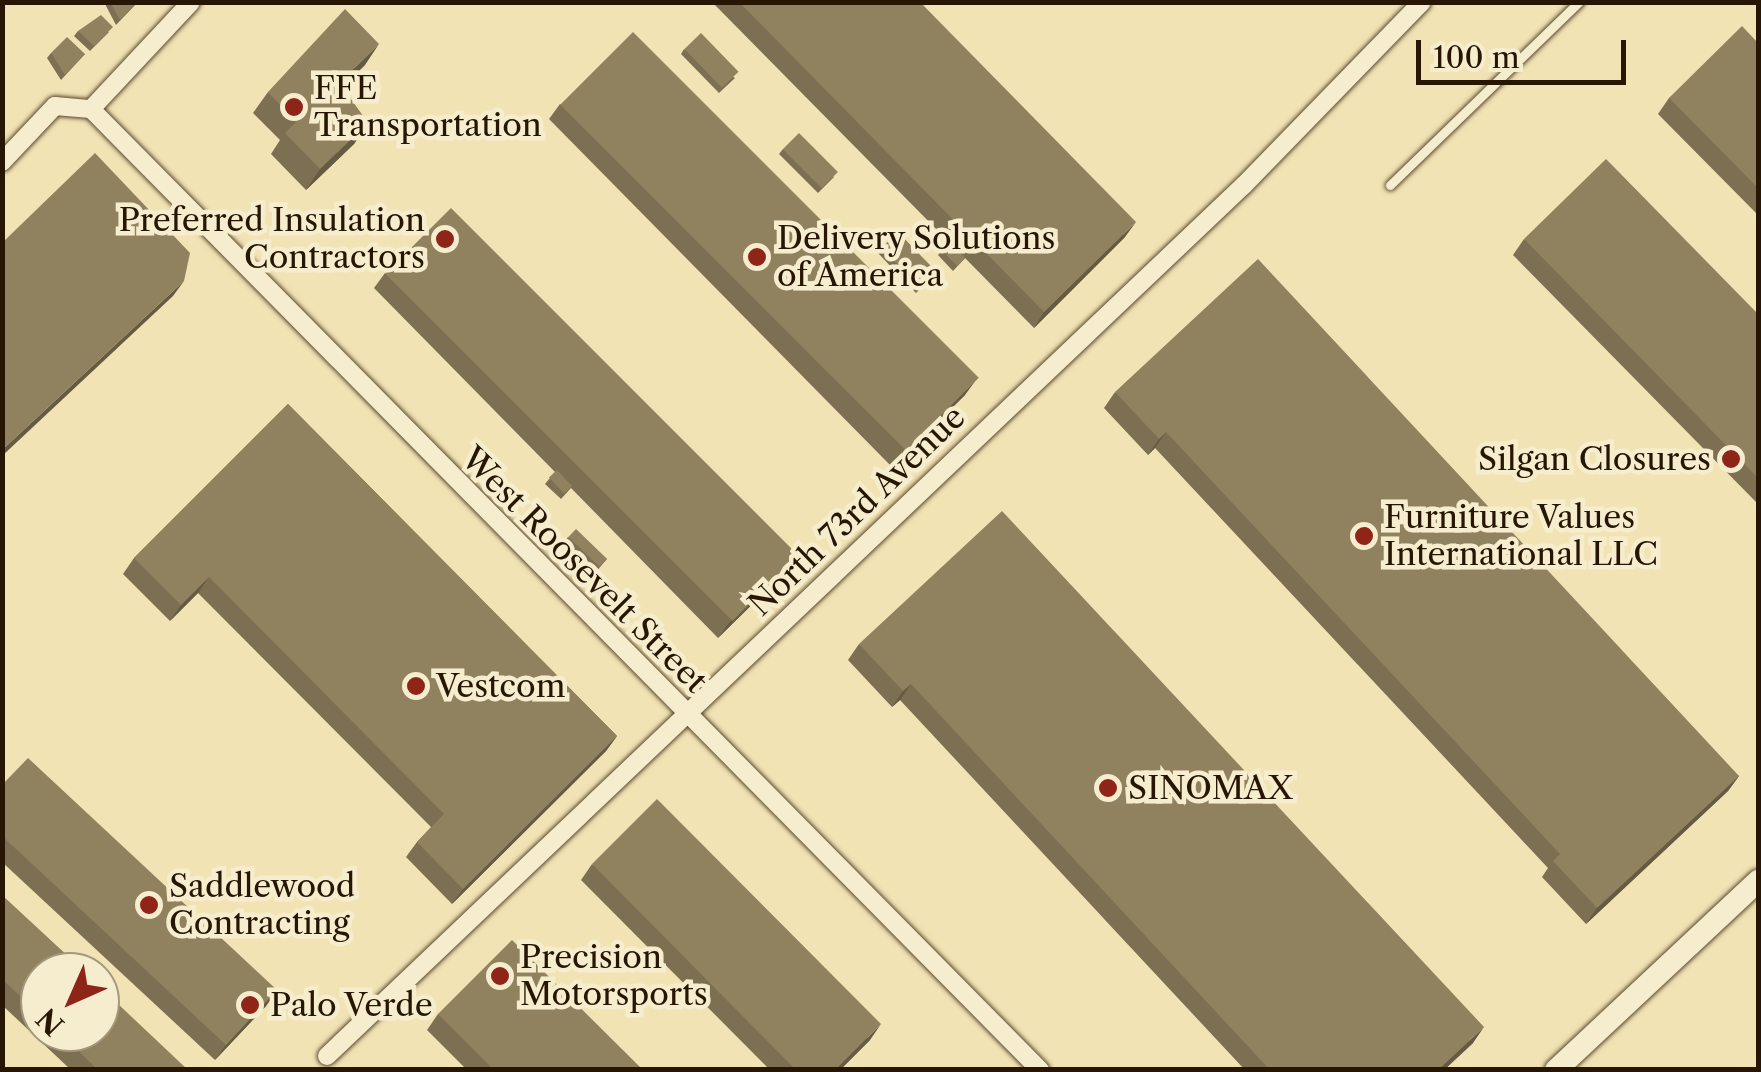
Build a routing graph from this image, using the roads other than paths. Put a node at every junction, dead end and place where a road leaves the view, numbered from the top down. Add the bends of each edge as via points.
1 (1422, 2) edge
2 (1578, 2) edge
3 (180, 6) edge
4 (90, 109) junction
5 (2, 162) edge
6 (1390, 185) dead end
7 (686, 715) junction
8 (1758, 881) edge
9 (326, 1056) dead end
10 (1040, 1070) edge
11 (1556, 1070) edge

1 - 7 street, North 73rd Avenue via 1244,185
2 - 6 lane
3 - 4 street
4 - 5 street via 54,106
4 - 7 street, West Roosevelt Street
7 - 9 street, North 73rd Avenue
7 - 10 street, West Roosevelt Street
8 - 11 main road

